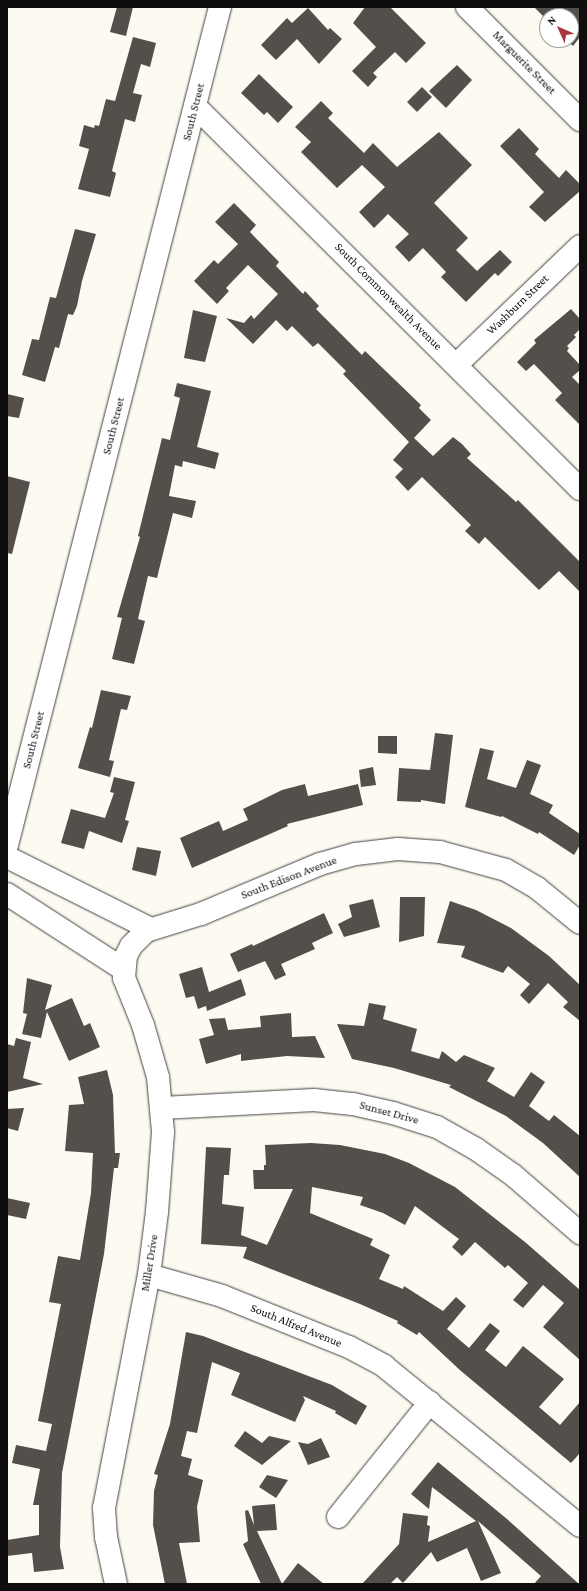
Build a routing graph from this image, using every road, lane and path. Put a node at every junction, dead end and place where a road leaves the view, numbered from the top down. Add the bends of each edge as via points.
1 (220, 7) edge
2 (467, 7) edge
3 (195, 106) junction
4 (580, 120) edge
5 (580, 246) edge
6 (456, 365) junction
7 (580, 488) edge
8 (7, 845) edge
9 (7, 857) edge
10 (7, 894) edge
11 (580, 923) edge
12 (151, 930) junction
13 (131, 946) joint
14 (124, 969) junction
15 (162, 1108) junction
16 (580, 1233) edge
17 (149, 1275) junction
18 (430, 1402) junction
19 (338, 1517) dead end
20 (580, 1526) edge
21 (116, 1584) edge

1 - 3 street, South Street
2 - 4 street, Marguerite Street
3 - 6 street, South Commonwealth Avenue
3 - 8 street, South Street
5 - 6 street, Washburn Street
6 - 7 street, South Commonwealth Avenue
9 - 12 street
10 - 14 street
11 - 12 street, South Edison Avenue via 537,888 506,870 474,859 440,852 398,849 356,854 320,864 201,914
12 - 13 street, South Edison Avenue via 142,934
13 - 14 street, Miller Drive
14 - 15 street, Miller Drive via 125,983 152,1052 160,1085
15 - 16 street, Sunset Drive via 314,1100 353,1104 400,1115 445,1131 476,1149 513,1175
15 - 17 street, Miller Drive via 161,1170
17 - 18 street, South Alfred Avenue via 222,1296 349,1347 384,1366
17 - 21 street, Miller Drive via 105,1501 106,1537
18 - 19 street
18 - 20 street, South Alfred Avenue

